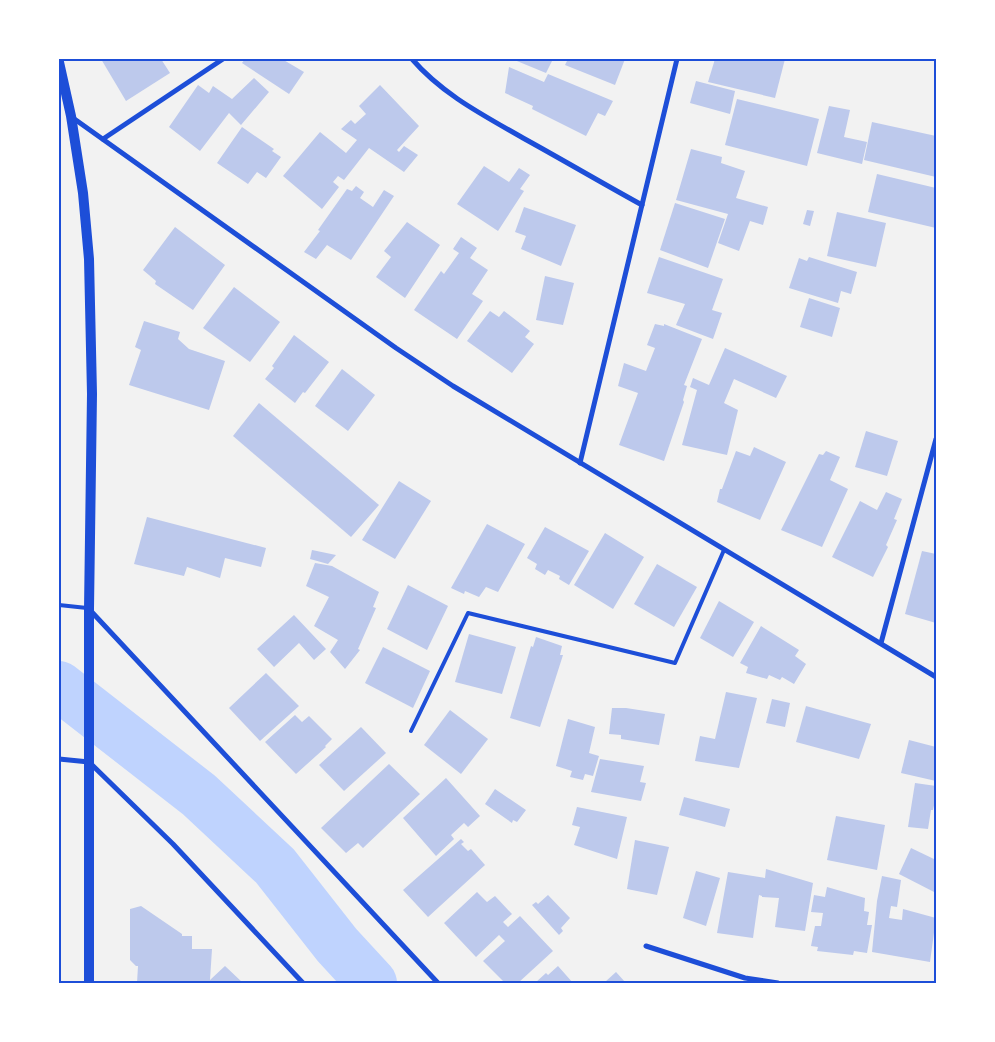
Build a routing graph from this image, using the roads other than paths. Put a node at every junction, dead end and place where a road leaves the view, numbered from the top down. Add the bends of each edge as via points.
1 (223, 59) edge
2 (412, 59) edge
3 (677, 59) edge
4 (59, 62) edge
5 (71, 116) junction
6 (103, 139) junction
7 (642, 206) junction
8 (936, 440) edge
9 (580, 463) junction
10 (724, 550) junction
11 (59, 605) edge
12 (89, 608) junction
13 (881, 644) junction
14 (936, 677) edge
15 (412, 731) dead end
16 (59, 759) edge
17 (89, 762) junction
18 (646, 946) dead end
19 (89, 983) edge
20 (303, 983) edge
21 (438, 983) edge
22 (778, 983) edge

1 - 6 street
2 - 7 street via 446,92
3 - 7 street
4 - 5 main road
5 - 6 street
5 - 12 main road via 89,259 92,394
6 - 9 street via 396,348
7 - 9 street
8 - 13 street
9 - 10 street
10 - 13 street
10 - 15 lane via 675,663 468,614
11 - 12 lane
12 - 17 main road
12 - 21 street
13 - 14 street
16 - 17 street
17 - 19 main road
17 - 20 street via 173,844
18 - 22 street via 745,978

